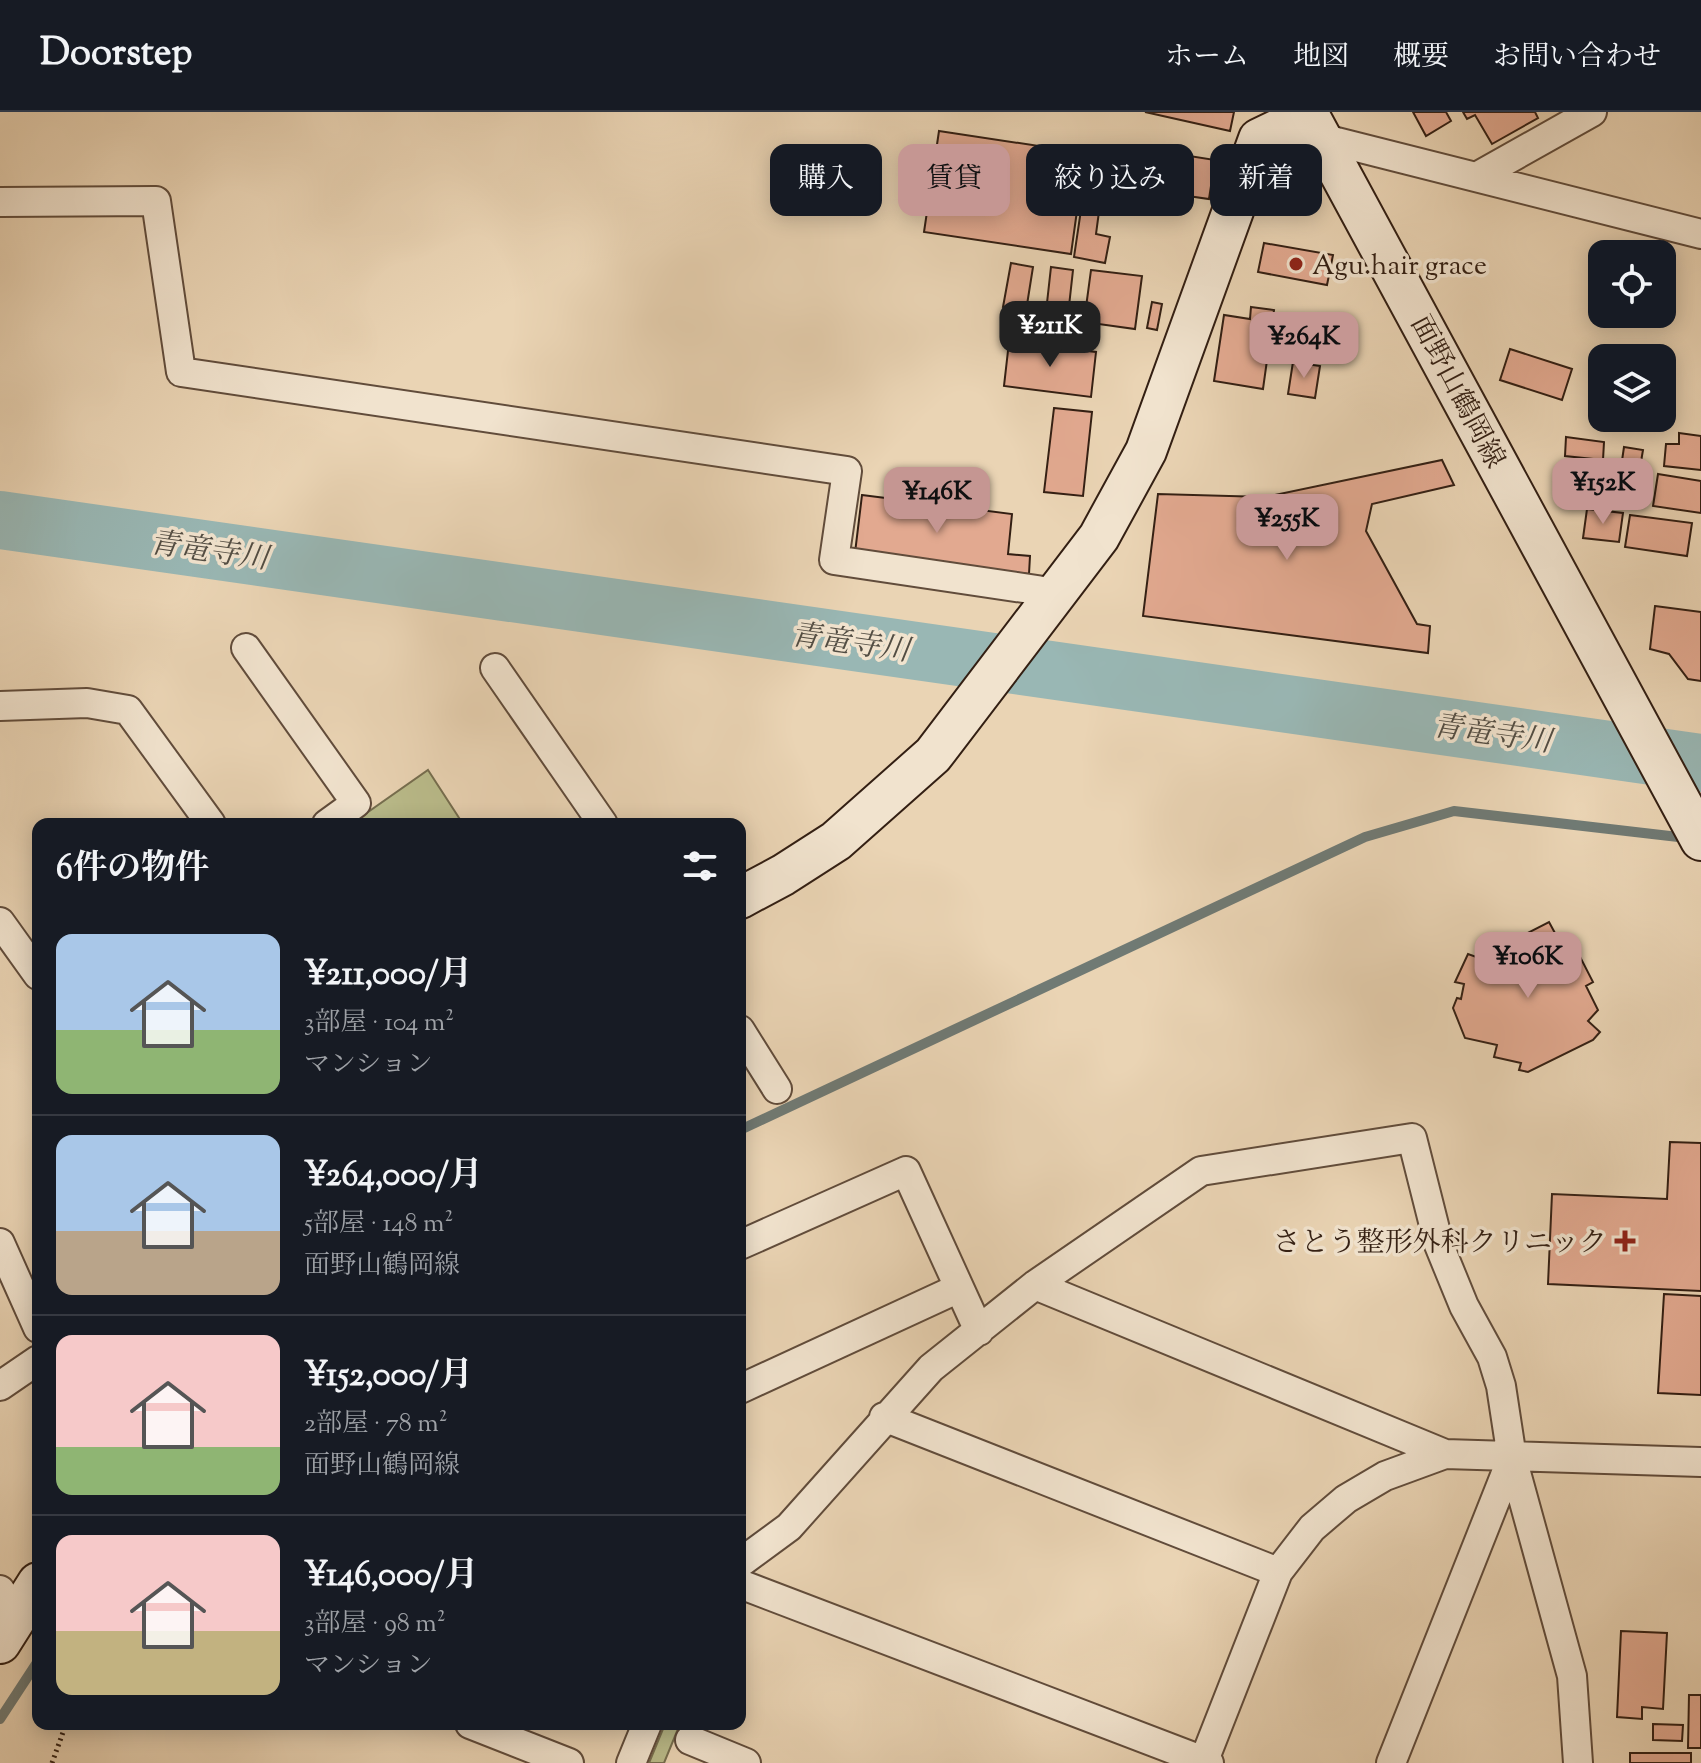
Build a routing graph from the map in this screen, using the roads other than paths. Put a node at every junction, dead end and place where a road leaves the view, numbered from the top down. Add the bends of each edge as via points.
1 (1592, 112) edge
2 (1314, 125) edge
3 (1480, 175) junction
4 (0, 202) edge
5 (1701, 234) edge
6 (1057, 593) junction
7 (246, 648) dead end
8 (495, 668) dead end
9 (0, 706) edge
10 (207, 818) edge
11 (335, 818) edge
12 (599, 818) edge
13 (1701, 840) edge
14 (746, 895) edge
15 (0, 922) edge
16 (32, 967) edge
17 (746, 1040) edge
18 (777, 1089) dead end
19 (746, 1242) edge
20 (0, 1243) edge
21 (1035, 1285) junction
22 (959, 1288) junction
23 (32, 1315) edge
24 (979, 1331) junction
25 (32, 1364) edge
26 (0, 1386) edge
27 (746, 1386) edge
28 (884, 1417) junction
29 (1445, 1454) junction
30 (1512, 1458) junction
31 (1701, 1462) edge
32 (746, 1559) edge
33 (1278, 1572) junction
34 (746, 1586) edge
35 (485, 1730) edge
36 (645, 1730) edge
37 (688, 1742) edge
38 (1205, 1762) edge
39 (569, 1763) edge
40 (631, 1763) edge
41 (746, 1763) edge
42 (1391, 1763) edge
43 (1578, 1763) edge

1 - 3 street
2 - 3 street
2 - 6 street via 1280,129 1259,139 1146,451 1099,537
2 - 13 street, 面野山鶴岡線
3 - 5 street
4 - 6 street via 156,201 181,372 847,471 834,560
6 - 14 street via 933,755 836,841
7 - 11 street via 356,803
8 - 12 street
9 - 10 street via 87,703 128,710
15 - 16 street
17 - 18 street
19 - 22 street via 906,1171
20 - 23 street
21 - 24 street
21 - 29 street
21 - 30 street via 1201,1171 1412,1138 1439,1245 1492,1357
22 - 24 street
22 - 27 street
24 - 28 street via 931,1368
25 - 26 street
28 - 32 street via 789,1527
28 - 33 street
29 - 30 street
29 - 33 street via 1385,1476 1346,1499 1312,1528
30 - 31 street
30 - 42 street
30 - 43 street via 1572,1676
33 - 38 street
34 - 38 street
35 - 39 street
36 - 40 street
37 - 41 street

